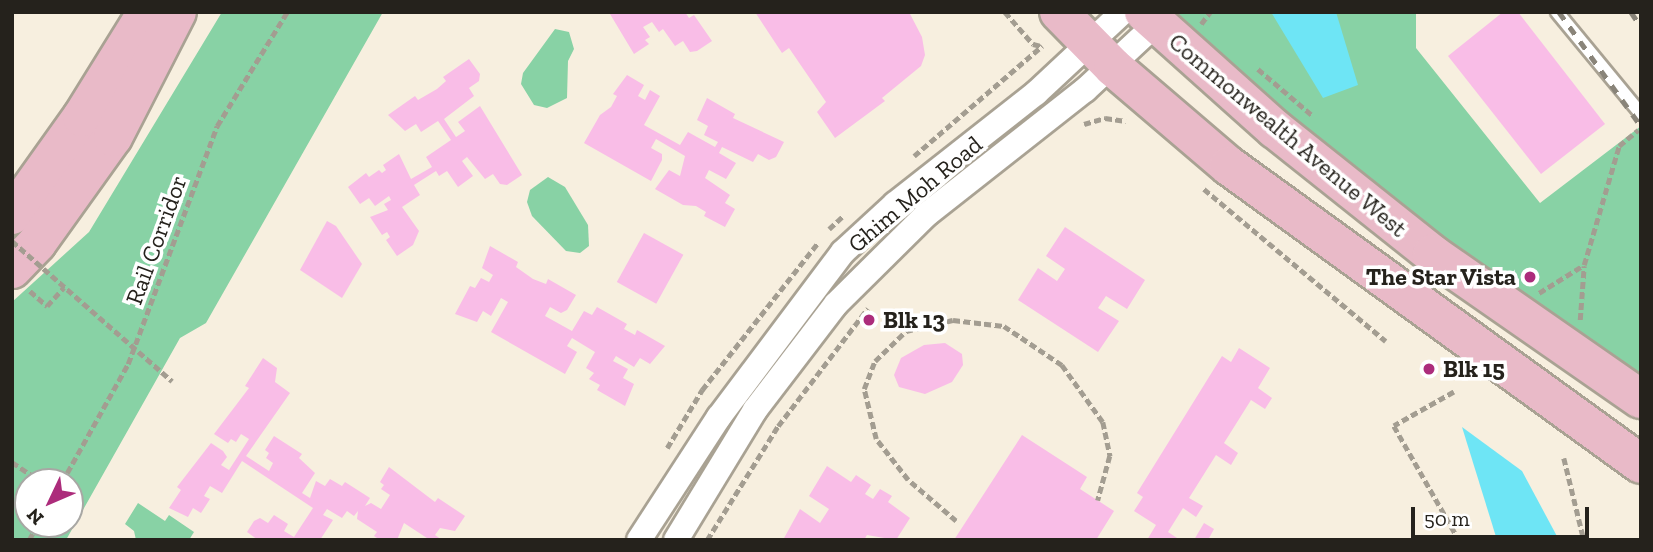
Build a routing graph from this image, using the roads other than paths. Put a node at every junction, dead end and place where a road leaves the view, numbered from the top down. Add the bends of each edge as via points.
1 (147, 12) edge
2 (177, 12) edge
3 (1059, 12) edge
4 (1557, 12) edge
5 (1141, 16) edge
6 (1101, 56) junction
7 (1641, 114) edge
8 (12, 215) edge
9 (18, 277) edge
10 (1641, 399) edge
11 (1641, 464) edge
12 (639, 540) edge
13 (676, 540) edge

1 - 8 main road via 82,117
2 - 9 main road via 113,136
3 - 6 main road
4 - 7 lane
5 - 6 street, Ghim Moh Road
5 - 6 street, Ghim Moh Road
5 - 10 main road, Commonwealth Avenue West via 1432,254
6 - 11 main road via 1316,233
6 - 12 street, Ghim Moh Road via 997,126 895,204 843,252 719,417
6 - 13 street, Ghim Moh Road via 836,304 755,410

